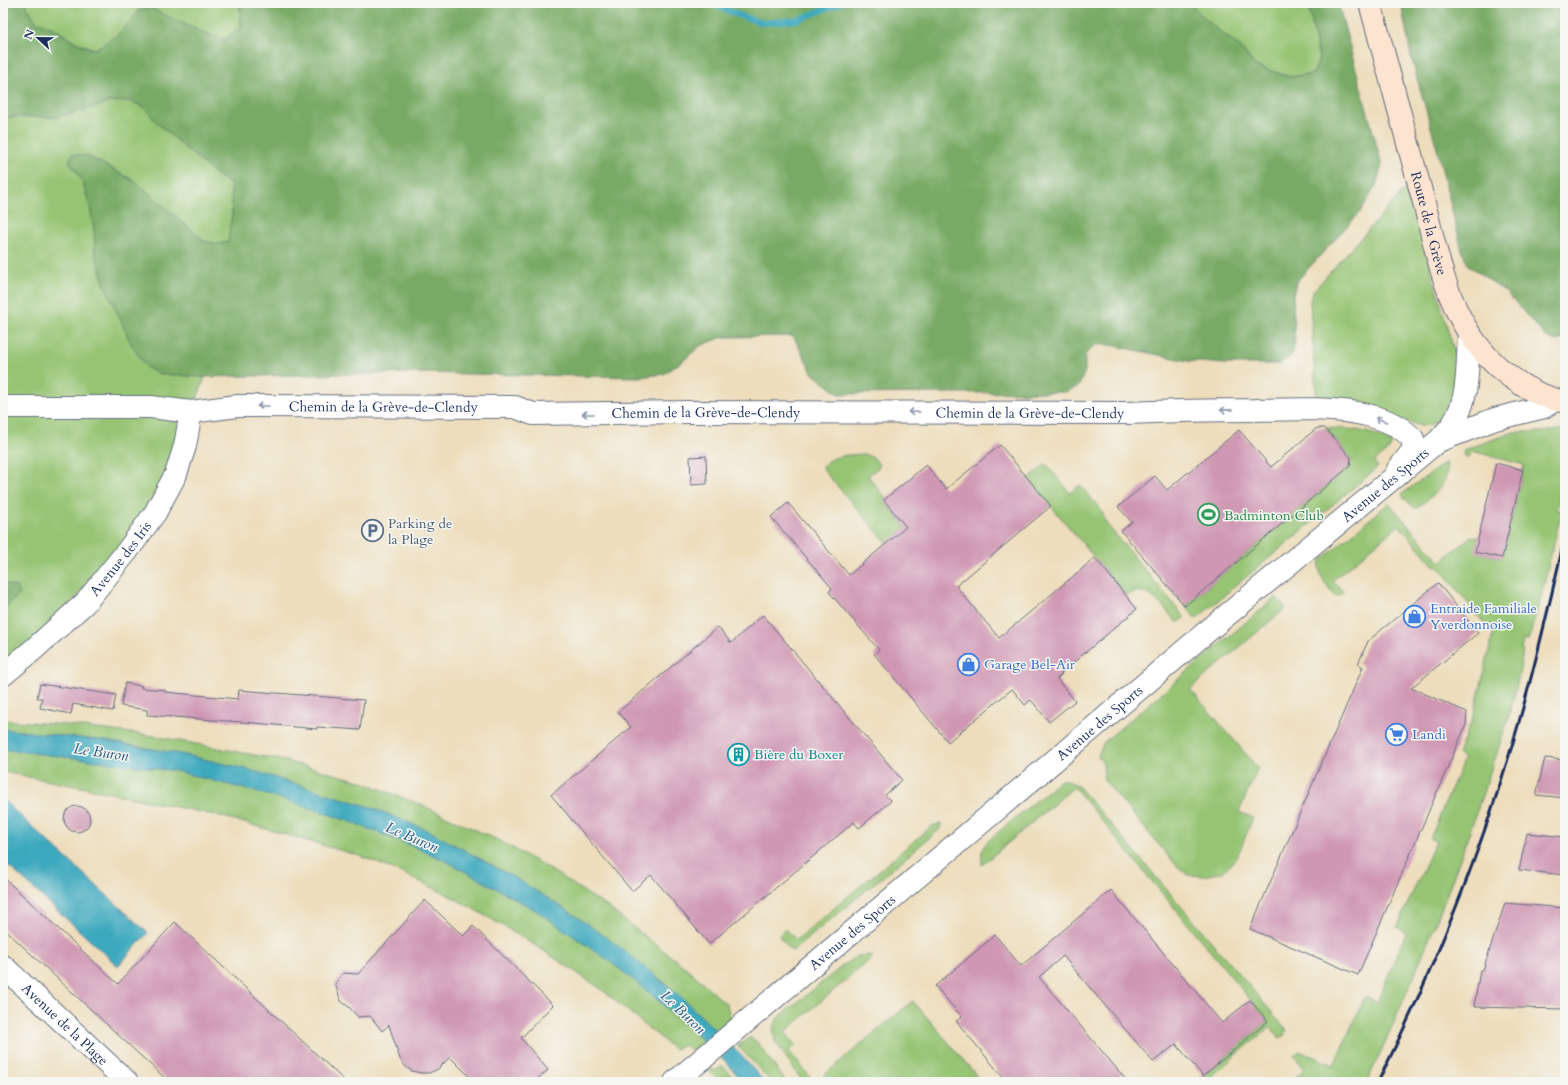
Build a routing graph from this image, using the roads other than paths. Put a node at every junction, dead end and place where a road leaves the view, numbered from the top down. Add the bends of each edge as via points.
1 (1370, 3) edge
2 (1469, 334) junction
3 (1560, 401) edge
4 (3, 407) edge
5 (192, 412) junction
6 (1456, 418) junction
7 (1407, 433) junction
8 (1438, 441) junction
9 (1385, 486) junction
10 (3, 675) edge
11 (3, 966) edge
12 (127, 1082) edge
13 (675, 1082) edge

1 - 2 main road, Route de la Grève via 1442,270 1458,314
2 - 3 main road, Route de la Grève via 1494,364 1509,376 1527,388
2 - 6 street, Avenue des Sports via 1466,388
3 - 8 street via 1495,419
4 - 5 street, Chemin de la Grève-de-Clendy via 151,407
7 -> 5 street, Chemin de la Grève-de-Clendy via 1394,424 1370,416 1304,409 1128,413 532,414 515,407 237,406
5 - 10 street, Avenue des Iris via 176,474 155,513 133,544 85,603
6 - 7 street, Chemin de la Grève-de-Clendy via 1436,433 1416,436
6 - 8 street, Avenue des Sports
7 - 9 street via 1413,439 1413,450
8 - 9 street, Avenue des Sports
9 - 13 street, Avenue des Sports via 1204,634
11 - 12 street, Avenue de la Plage

